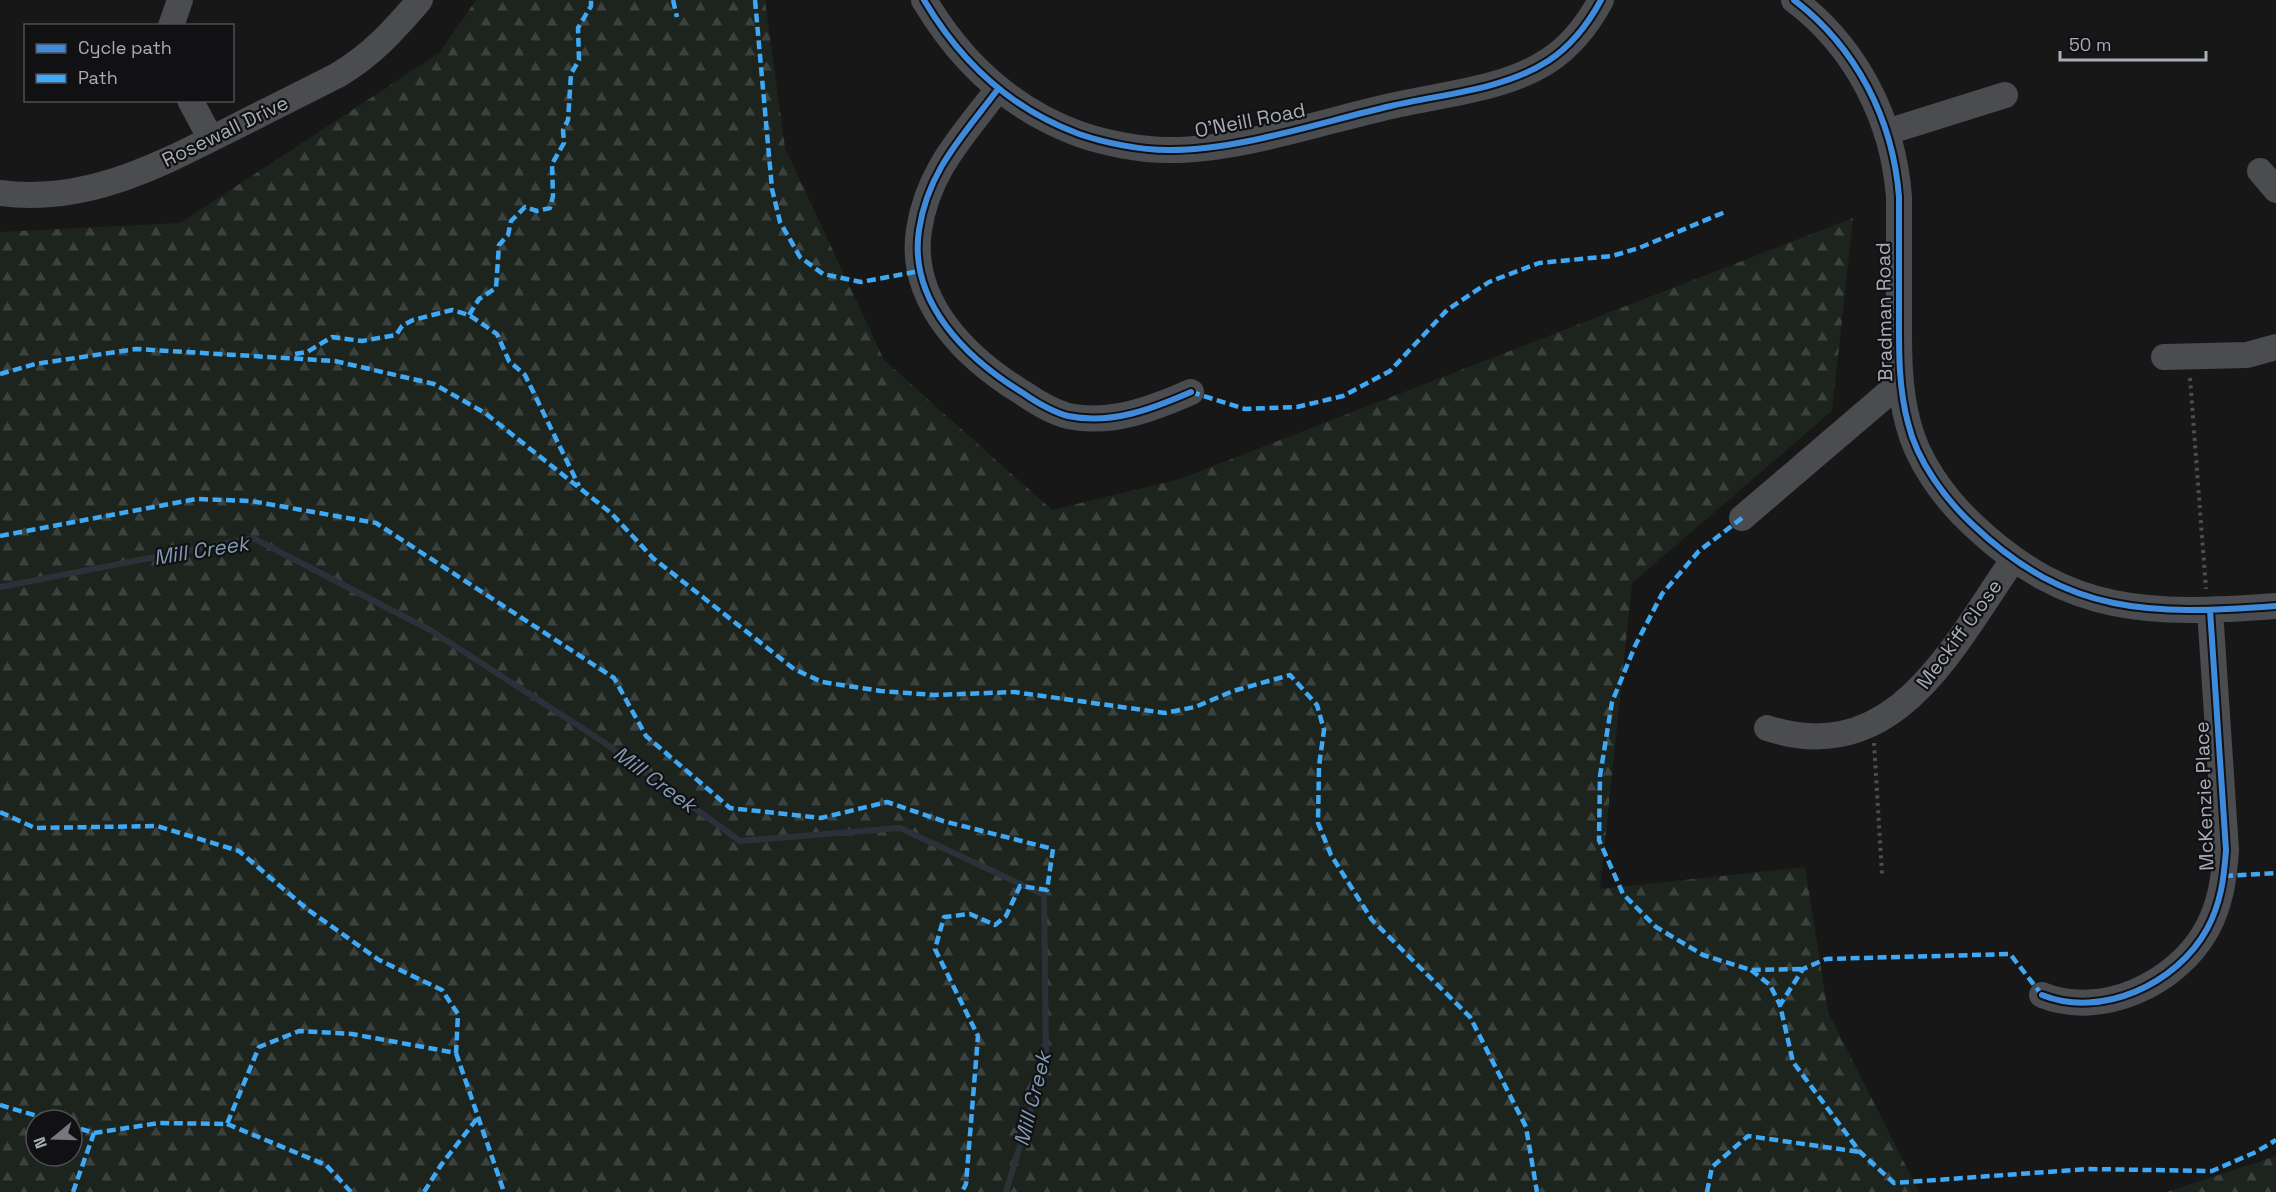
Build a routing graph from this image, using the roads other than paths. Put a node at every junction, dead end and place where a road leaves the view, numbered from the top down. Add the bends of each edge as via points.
1 (180, 0) edge
2 (420, 0) edge
3 (924, 0) edge
4 (1601, 0) edge
5 (1794, 0) edge
6 (172, 24) edge
7 (998, 89) junction
8 (2005, 95) dead end
9 (191, 102) edge
10 (1887, 132) junction
11 (211, 139) junction
12 (0, 193) edge
13 (2276, 347) edge
14 (2176, 357) road end
15 (1900, 383) junction
16 (1191, 392) dead end
17 (1742, 518) dead end
18 (2013, 560) junction
19 (2276, 606) edge
20 (2210, 610) junction
21 (1767, 728) dead end
22 (2042, 994) dead end

1 - 6 street
2 - 11 street, Rosewall Drive via 360,62
3 - 7 street, O'Neill Road via 951,42
4 - 7 street, O'Neill Road via 1574,41 1547,61 1508,80 1211,146 1168,150 1079,134
5 - 10 street, Bradman Road via 1852,61
7 - 16 street via 934,176 924,205 918,233 920,271 932,306 948,330 1001,380 1066,415 1102,419 1132,414
8 - 10 street
9 - 11 street
10 - 15 street, Bradman Road via 1899,197
11 - 12 street, Rosewall Drive via 107,185 61,194
13 - 14 street via 2247,355
15 - 17 street
15 - 18 street, Bradman Road via 1908,425 1942,491 1962,515
18 - 20 street, Bradman Road via 2068,591 2109,602 2143,609
18 - 21 street, Meckiff Close via 1926,683 1897,711 1840,735 1809,738
19 - 20 street, Bradman Road
20 - 22 street, McKenzie Place via 2226,850 2224,883 2217,906 2206,931 2184,958 2142,989 2084,1003 2057,1001

